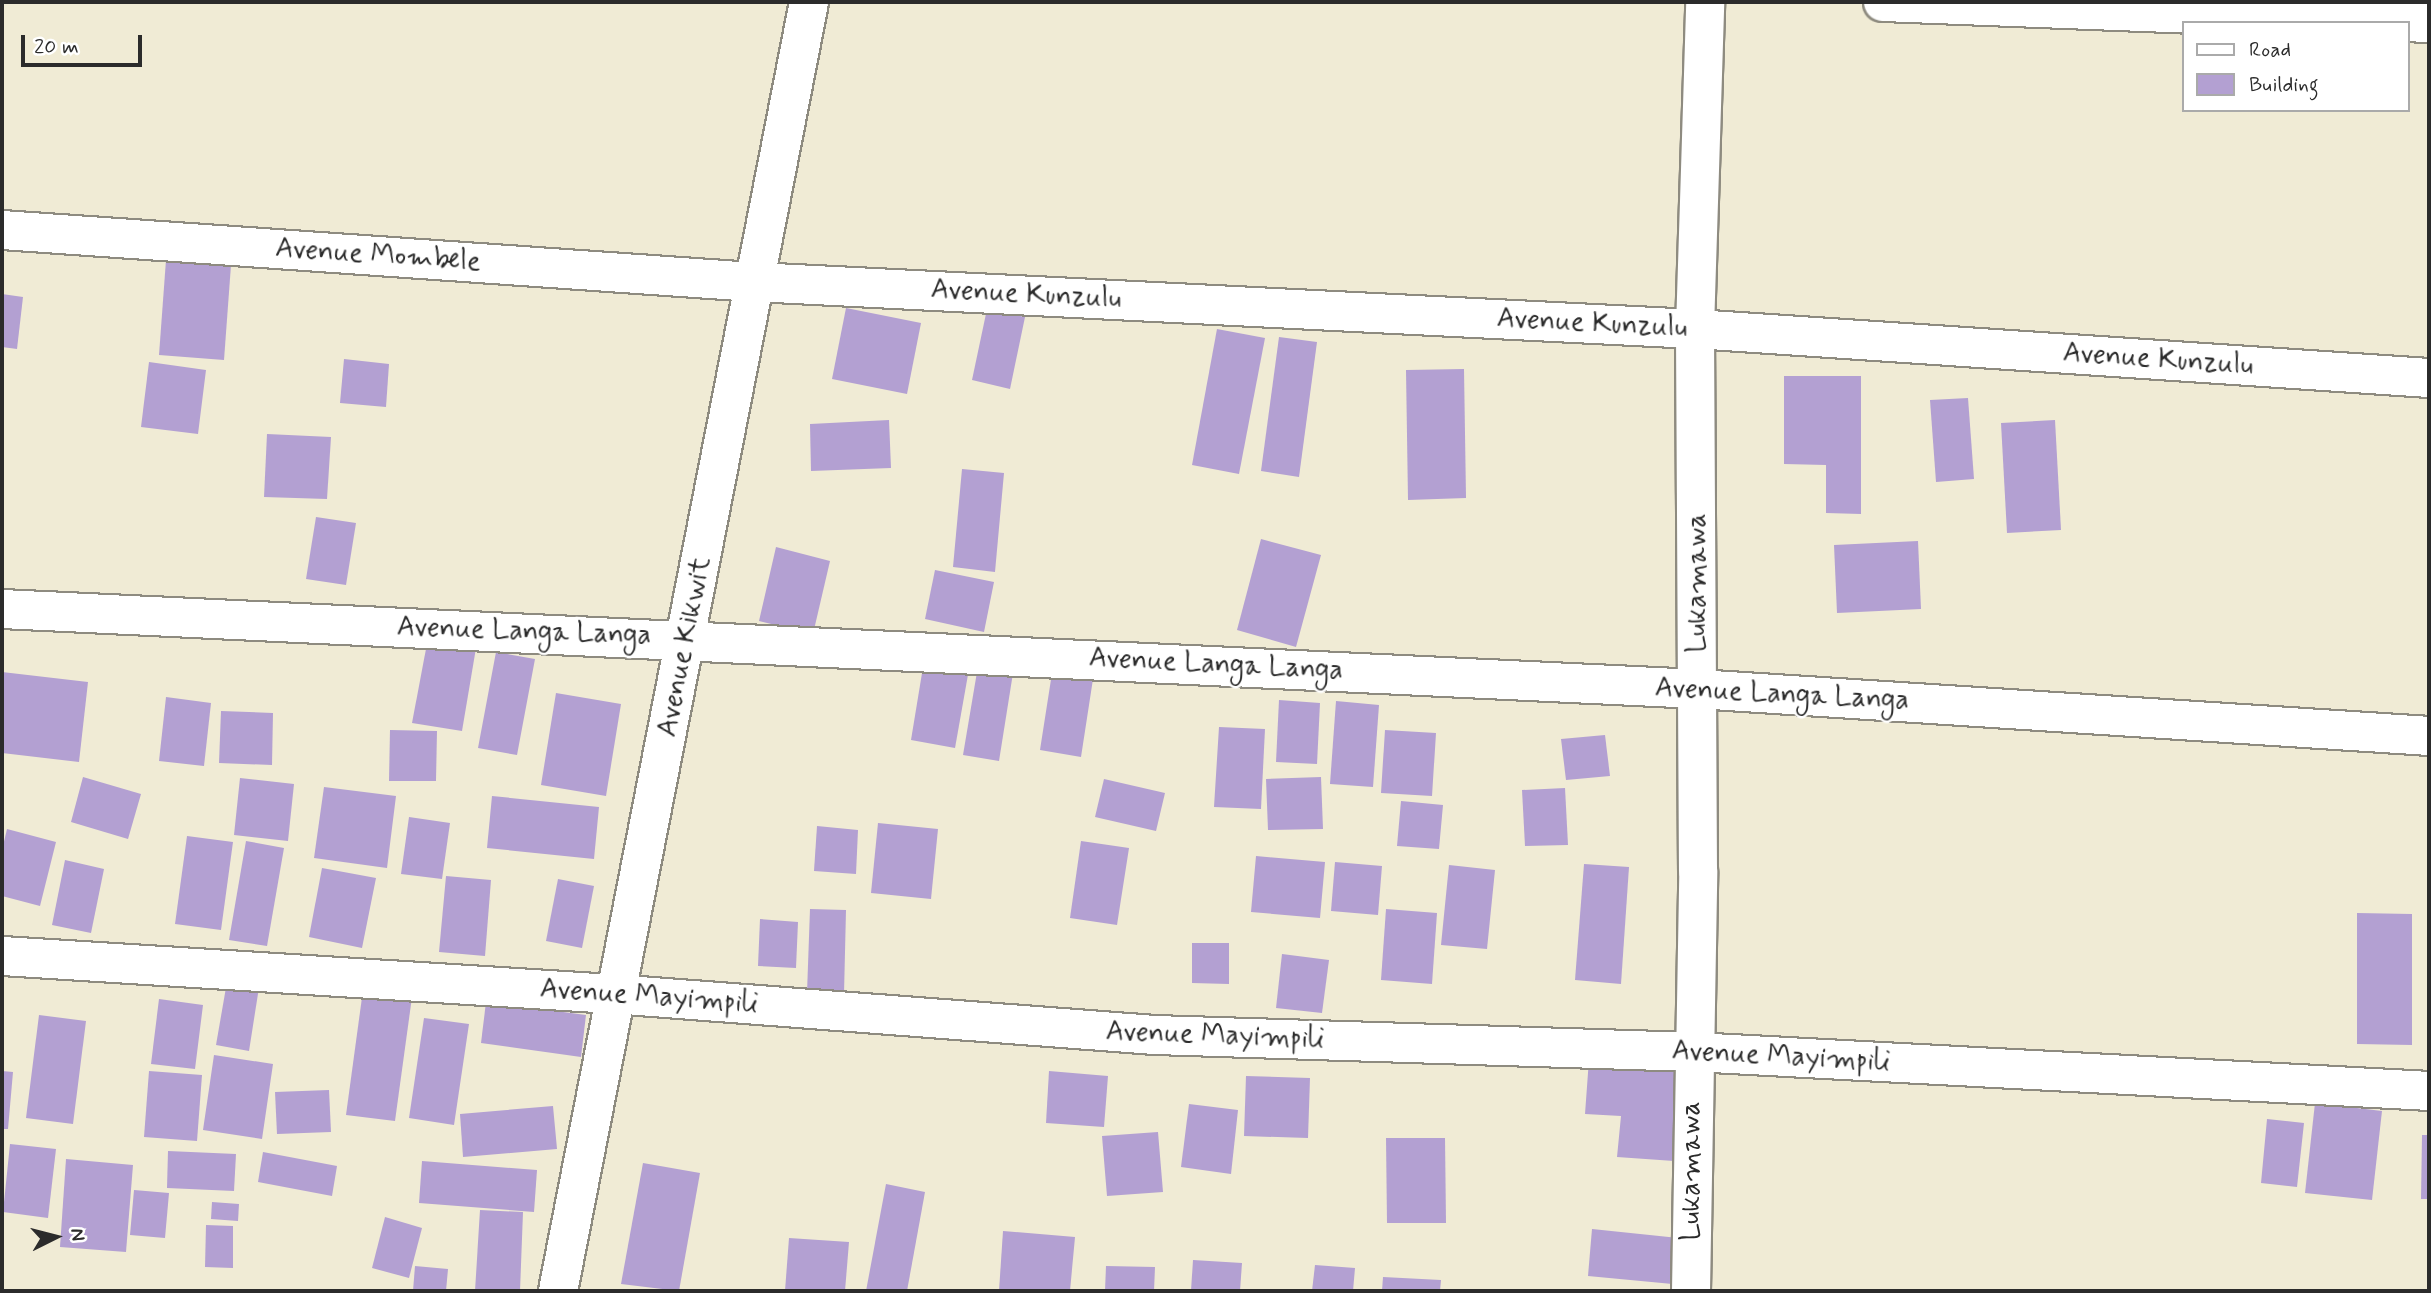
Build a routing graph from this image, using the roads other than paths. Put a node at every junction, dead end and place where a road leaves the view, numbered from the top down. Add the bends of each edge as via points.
1 (809, 2) edge
2 (1705, 2) edge
3 (1884, 2) edge
4 (2377, 21) edge
5 (2410, 22) edge
6 (2429, 23) edge
7 (2, 230) edge
8 (754, 282) junction
9 (1695, 329) junction
10 (2429, 378) edge
11 (2, 609) edge
12 (688, 639) junction
13 (1697, 689) junction
14 (2429, 736) edge
15 (2, 956) edge
16 (613, 994) junction
17 (1693, 1052) junction
18 (2429, 1091) edge
19 (558, 1291) edge
20 (1691, 1291) edge

1 - 8 street, Avenue Kikwit
2 - 9 street, Lukamawa
3 - 4 street
5 - 6 street
7 - 8 street, Avenue Mombele
8 - 9 street, Avenue Kunzulu
8 - 12 street, Avenue Kikwit
9 - 10 street, Avenue Kunzulu
9 - 13 street, Lukamawa
11 - 12 street, Avenue Langa Langa
12 - 13 street, Avenue Langa Langa
12 - 16 street, Avenue Kikwit
13 - 14 street, Avenue Langa Langa
13 - 17 street, Lukamawa
15 - 16 street, Avenue Mayimpili
16 - 17 street, Avenue Mayimpili via 1155,1035
16 - 19 street, Avenue Kikwit
17 - 18 street, Avenue Mayimpili
17 - 20 street, Lukamawa

